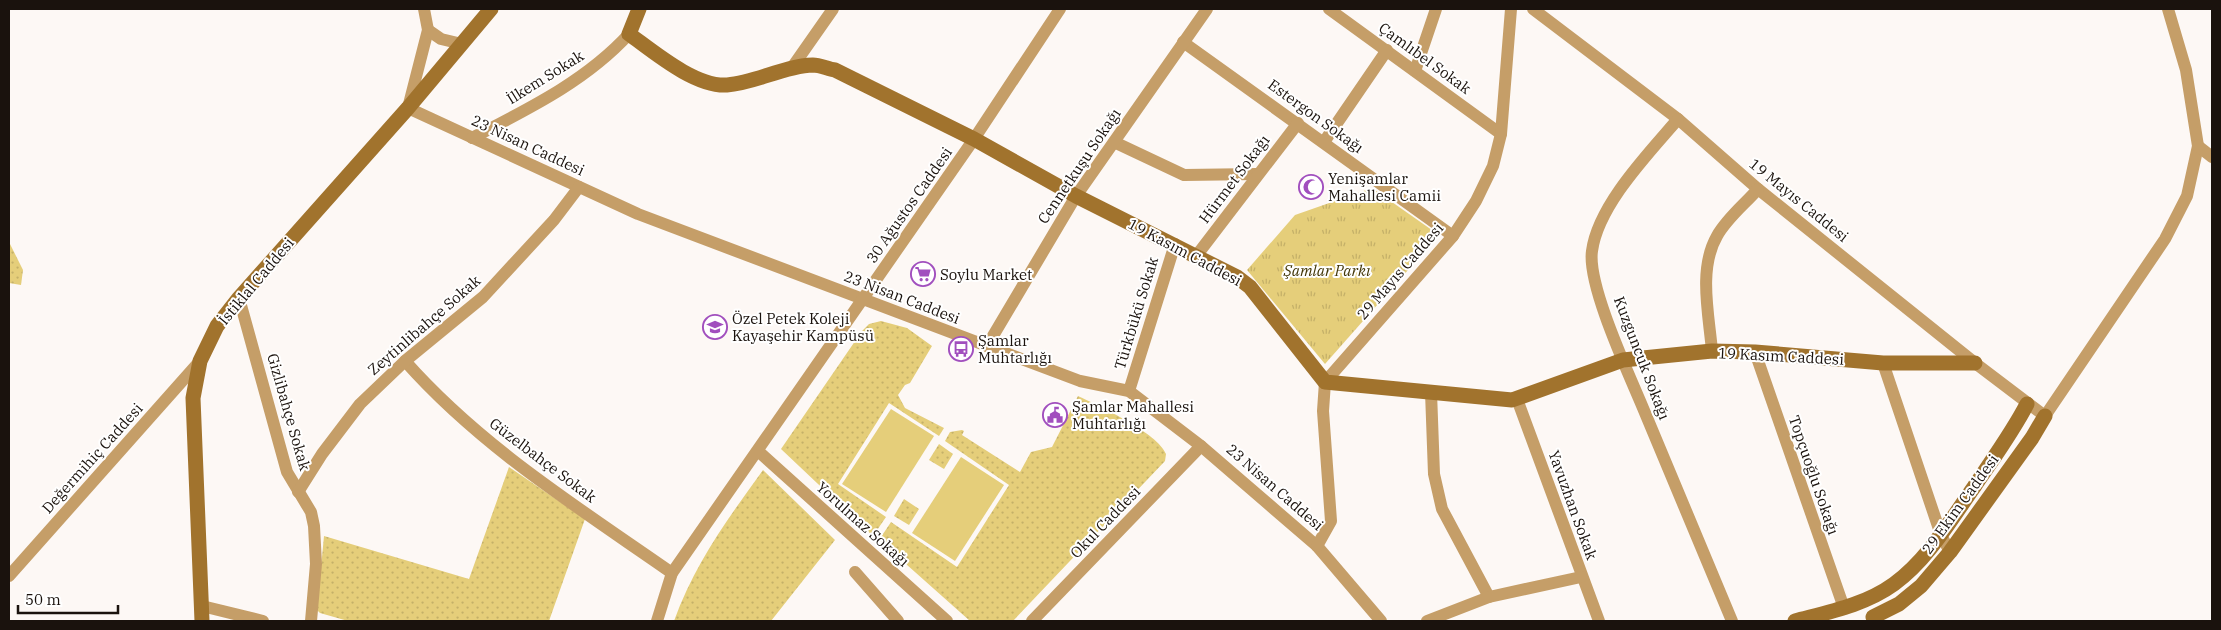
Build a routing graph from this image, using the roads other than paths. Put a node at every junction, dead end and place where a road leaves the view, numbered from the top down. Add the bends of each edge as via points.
1 (424, 9) edge
2 (491, 9) edge
3 (639, 9) edge
4 (833, 9) edge
5 (1060, 9) edge
6 (1207, 9) edge
7 (1329, 9) edge
8 (1436, 9) edge
9 (1511, 9) edge
10 (1533, 9) edge
11 (2168, 9) edge
12 (428, 30) junction
13 (629, 34) junction
14 (1183, 42) junction
15 (462, 44) junction
16 (1387, 50) junction
17 (791, 68) junction
18 (1415, 71) junction
19 (408, 108) junction
20 (1678, 119) junction
21 (1298, 124) junction
22 (1501, 134) junction
23 (472, 138) junction
24 (974, 139) junction
25 (1114, 142) junction
26 (1324, 142) junction
27 (2198, 146) junction
28 (2212, 157) edge
29 (1257, 174) junction
30 (579, 187) junction
31 (1758, 189) junction
32 (1076, 196) junction
33 (1453, 236) junction
34 (1175, 244) junction
35 (1197, 255) junction
36 (239, 298) junction
37 (863, 300) junction
38 (986, 346) junction
39 (1712, 351) junction
40 (1754, 352) junction
41 (1623, 360) junction
42 (200, 361) junction
43 (405, 361) junction
44 (1883, 363) junction
45 (1975, 363) junction
46 (1325, 382) junction
47 (1129, 391) junction
48 (1431, 392) junction
49 (1517, 399) junction
50 (2026, 404) junction
51 (2045, 416) junction
52 (1202, 446) junction
53 (758, 451) junction
54 (298, 492) junction
55 (1941, 535) junction
56 (1317, 546) junction
57 (1950, 552) junction
58 (854, 572) dead end
59 (672, 573) junction
60 (9, 576) edge
61 (1582, 577) junction
62 (1489, 597) junction
63 (1844, 608) junction
64 (202, 614) edge
65 (1873, 617) dead end
66 (263, 621) edge
67 (310, 621) edge
68 (657, 621) edge
69 (898, 621) edge
70 (948, 621) edge
71 (1032, 621) edge
72 (1381, 621) edge
73 (1427, 621) edge
74 (1599, 621) edge
75 (1732, 621) edge
76 (1795, 621) edge

1 - 12 street
2 - 15 street, İstiklal Caddesi
3 - 13 street
4 - 17 street
5 - 24 street, 30 Ağustos Caddesi
6 - 14 street, Cennetkuşu Sokağı
7 - 16 street, Çamlıbel Sokak
8 - 18 street
9 - 22 street, 29 Mayıs Caddesi
10 - 20 street, 19 Mayıs Caddesi
11 - 27 street via 2186,70
12 - 15 street via 441,39
12 - 19 street
13 - 17 street, 19 Kasım Caddesi via 681,70 708,83 726,85 751,81
13 - 23 street, İlkem Sokak via 615,49 568,85
14 - 21 street, Estergon Sokağı
14 - 25 street, Cennetkuşu Sokağı
15 - 19 street, İstiklal Caddesi
16 - 18 street, Çamlıbel Sokak
16 - 26 street
17 - 24 street, 19 Kasım Caddesi via 814,65 835,70
18 - 22 street, Çamlıbel Sokak
19 - 23 street, 23 Nisan Caddesi
19 - 36 street, İstiklal Caddesi
20 - 31 street, 19 Mayıs Caddesi
20 - 41 street, Kuzguncuk Sokağı via 1613,200 1592,251 1602,304
21 - 26 street, Estergon Sokağı
21 - 29 street, Hürmet Sokağı
22 - 33 street, 29 Mayıs Caddesi via 1494,166
23 - 30 street, 23 Nisan Caddesi
24 - 32 street, 19 Kasım Caddesi
24 - 37 street, 30 Ağustos Caddesi
25 - 29 street via 1184,175
25 - 32 street, Cennetkuşu Sokağı
26 - 33 street, Estergon Sokağı
27 - 28 street
27 - 51 street via 2187,196 2165,239
29 - 35 street, Hürmet Sokağı
30 - 37 street, 23 Nisan Caddesi via 638,214
30 - 43 street, Zeytinlibahçe Sokak via 554,220 483,297
31 - 39 street via 1725,225 1711,248 1706,282
31 - 45 street, 19 Mayıs Caddesi
32 - 34 street, 19 Kasım Caddesi
32 - 38 street, Cennetkuşu Sokağı
33 - 46 street, 29 Mayıs Caddesi
34 - 35 street, 19 Kasım Caddesi
34 - 47 street, Türkbükü Sokak
35 - 46 street, 19 Kasım Caddesi via 1250,287
36 - 42 street, İstiklal Caddesi via 217,326
36 - 54 street, Gizlibahçe Sokak via 287,472
37 - 38 street, 23 Nisan Caddesi
37 - 53 street, 30 Ağustos Caddesi
38 - 47 street, 23 Nisan Caddesi via 1080,381
39 - 40 street, 19 Kasım Caddesi
39 - 41 street, 19 Kasım Caddesi
40 - 44 street, 19 Kasım Caddesi
40 - 63 street, Topçuoğlu Sokağı
41 - 49 street, 19 Kasım Caddesi
41 - 75 street, Kuzguncuk Sokağı
42 - 60 street, Değermihiç Caddesi
42 - 64 street, İstiklal Caddesi via 193,398
43 - 54 street, Zeytinlibahçe Sokak via 360,404
43 - 59 street, Güzelbahçe Sokak via 426,385 505,455
44 - 45 street, 19 Kasım Caddesi
44 - 55 street
45 - 50 street, 19 Mayıs Caddesi
46 - 48 street, 19 Kasım Caddesi
46 - 56 street via 1323,411 1331,521
47 - 52 street, 23 Nisan Caddesi
48 - 49 street, 19 Kasım Caddesi
48 - 62 street via 1434,474 1442,510
49 - 61 street, Yavuzhan Sokak
50 - 51 street, 19 Mayıs Caddesi
50 - 55 street, 29 Ekim Caddesi via 2015,426
51 - 57 street, 29 Ekim Caddesi
52 - 56 street, 23 Nisan Caddesi
52 - 71 street, Okul Caddesi
53 - 59 street, 30 Ağustos Caddesi
53 - 70 street, Yorulmaz Sokağı
54 - 67 street, Gizlibahçe Sokak via 311,512 314,526 316,564
55 - 57 street
55 - 63 street, 29 Ekim Caddesi via 1894,584
56 - 72 street, 23 Nisan Caddesi
57 - 65 street, 29 Ekim Caddesi via 1921,586 1899,604
58 - 69 street
59 - 68 street, 30 Ağustos Caddesi
61 - 62 street
61 - 74 street, Yavuzhan Sokak
62 - 73 street
63 - 76 street, 29 Ekim Caddesi
64 - 66 street

